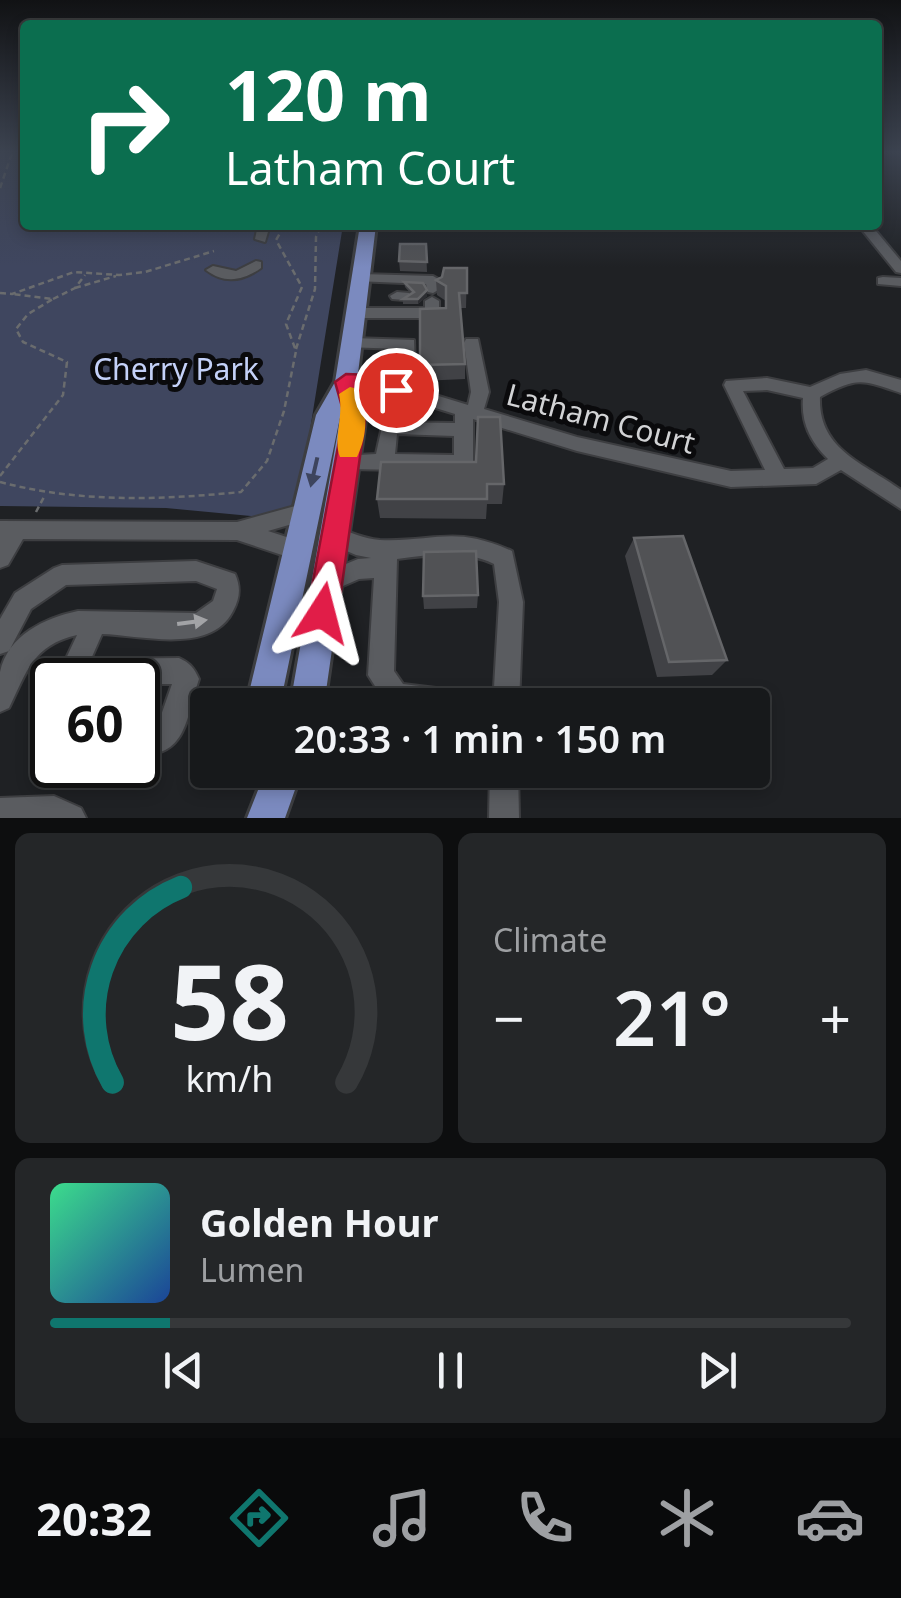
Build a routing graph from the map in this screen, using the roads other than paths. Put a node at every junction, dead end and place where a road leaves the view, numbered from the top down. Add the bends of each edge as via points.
1 (367, 230) edge
2 (868, 230) edge
3 (256, 265) dead end
4 (901, 269) edge
5 (213, 270) dead end
6 (360, 278) junction
7 (883, 281) dead end
8 (901, 282) edge
9 (356, 313) junction
10 (352, 343) junction
11 (472, 343) dead end
12 (346, 382) junction
13 (901, 386) edge
14 (396, 390) junction
15 (812, 394) junction
16 (467, 418) junction
17 (841, 460) junction
18 (347, 461) junction
19 (386, 461) junction
20 (779, 479) junction
21 (901, 501) edge
22 (306, 512) junction
23 (8, 530) edge
24 (237, 530) junction
25 (335, 536) junction
26 (297, 550) junction
27 (0, 558) edge
28 (385, 558) junction
29 (328, 582) junction
30 (95, 623) junction
31 (0, 642) edge
32 (79, 658) edge
33 (160, 672) edge
34 (268, 688) edge
35 (310, 688) edge
36 (390, 688) edge
37 (507, 688) edge
38 (0, 699) edge
39 (160, 740) edge
40 (265, 788) edge
41 (277, 788) edge
42 (504, 788) edge
43 (0, 813) edge
44 (71, 818) edge
45 (266, 818) edge
46 (504, 818) edge

1 - 6 main road
2 - 4 street
3 - 5 street via 244,275
6 - 9 main road
6 - 9 street via 412,296
7 - 8 street
9 - 10 main road
10 - 12 main road
10 - 14 street via 408,344 408,366
11 - 16 street via 480,392
12 - 14 street, Latham Court
12 - 18 main road via 355,414
12 -> 22 main road via 327,415
13 - 15 street via 865,372
14 - 16 street, Latham Court
15 - 17 street via 814,430
15 - 20 street via 732,385
16 - 19 street via 389,427
16 - 19 street via 463,462
16 - 20 street, Latham Court via 730,480
17 - 20 street, Latham Court via 816,476
17 - 21 street
18 - 19 street
18 - 25 main road
22 - 24 street
22 - 26 main road
23 - 24 street
23 - 27 street
24 - 26 street
25 - 28 street
25 - 29 main road
26 - 34 main road
28 - 29 street
28 - 36 street via 381,676
28 - 37 street via 455,543 485,546 504,558 510,602
29 - 35 main road
30 -> 31 street via 196,625 225,605 227,581 196,571 62,575 22,601
30 - 32 street
30 - 38 street via 40,636
33 - 39 street via 179,671 186,678
40 - 45 main road
41 - 45 main road
42 - 46 street
43 - 44 street via 54,811

